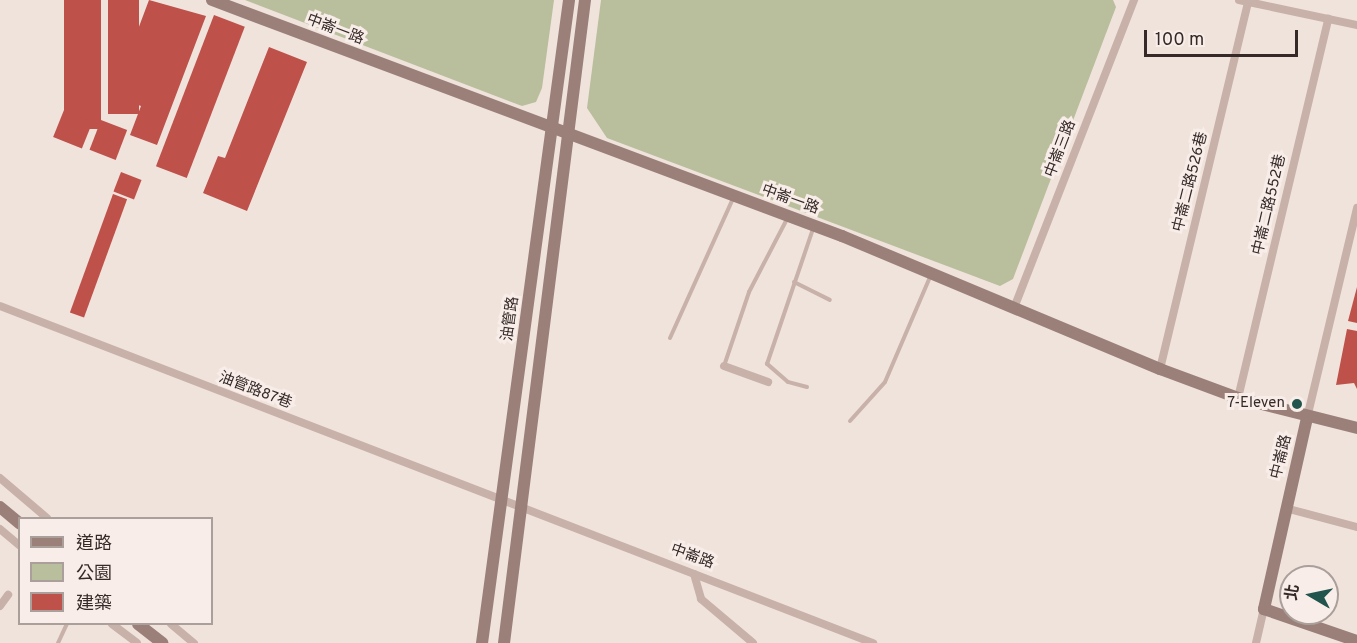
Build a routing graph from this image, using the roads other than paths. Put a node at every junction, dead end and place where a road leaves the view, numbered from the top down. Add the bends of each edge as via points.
1 (212, 0) edge
2 (569, 0) edge
3 (585, 0) edge
4 (1134, 0) edge
5 (1244, 1) edge
6 (1328, 19) junction
7 (1357, 25) edge
8 (553, 128) junction
9 (567, 134) junction
10 (734, 196) junction
11 (1357, 208) edge
12 (788, 216) junction
13 (815, 226) junction
14 (932, 273) junction
15 (795, 282) junction
16 (830, 300) dead end
17 (0, 306) edge
18 (1014, 308) junction
19 (670, 338) dead end
20 (724, 366) joint
21 (1160, 369) junction
22 (768, 382) dead end
23 (807, 387) dead end
24 (1238, 398) junction
25 (1307, 418) junction
26 (850, 421) dead end
27 (1357, 428) edge
28 (0, 478) edge
29 (500, 502) junction
30 (0, 507) edge
31 (1285, 508) junction
32 (521, 510) junction
33 (45, 517) edge
34 (18, 522) edge
35 (1357, 527) edge
36 (0, 529) edge
37 (18, 544) edge
38 (694, 574) junction
39 (8, 594) dead end
40 (0, 606) edge
41 (1264, 609) junction
42 (67, 625) edge
43 (113, 625) edge
44 (139, 625) edge
45 (172, 625) edge
46 (183, 640) edge
47 (1357, 641) edge
48 (58, 643) edge
49 (137, 643) edge
50 (162, 643) edge
51 (194, 643) edge
52 (482, 643) edge
53 (504, 643) edge
54 (753, 643) edge
55 (873, 643) edge
56 (1256, 643) edge

1 - 8 street, 中崙一路
2 - 8 street, 油管路
3 - 9 street
4 - 18 street, 中崙三路
5 - 6 street
5 - 21 street, 中崙二路526巷
6 - 7 street
6 - 24 street, 中崙二路552巷
8 - 9 street, 中崙一路
8 - 29 street, 油管路
9 - 10 street, 中崙一路
9 - 32 street
10 - 12 street, 中崙一路
10 - 19 lane
11 - 25 street, 中崙路
12 - 13 street, 中崙一路
12 - 20 lane via 749,292
13 - 14 street, 中崙一路
13 - 15 lane
14 - 18 street, 中崙一路
14 - 26 lane via 885,382
15 - 16 lane
15 - 23 lane via 767,364 788,382
17 - 29 street, 油管路87巷
18 - 21 street, 中崙一路
20 - 22 street
21 - 24 street, 中崙一路
24 - 25 street, 中崙一路
25 - 27 street, 中崙一路
25 - 31 street, 中崙路
28 - 33 street
29 - 32 street, 中崙路
29 - 52 street, 油管路
30 - 34 street
31 - 35 street
31 - 41 street, 中崙路
32 - 38 street, 中崙路
32 - 53 street
36 - 37 street
38 - 54 street via 702,599
38 - 55 street, 中崙路
39 - 40 street
41 - 47 street
41 - 56 street, 中崙路
42 - 48 lane
43 - 49 street
44 - 50 street
45 - 46 street
46 - 51 street

